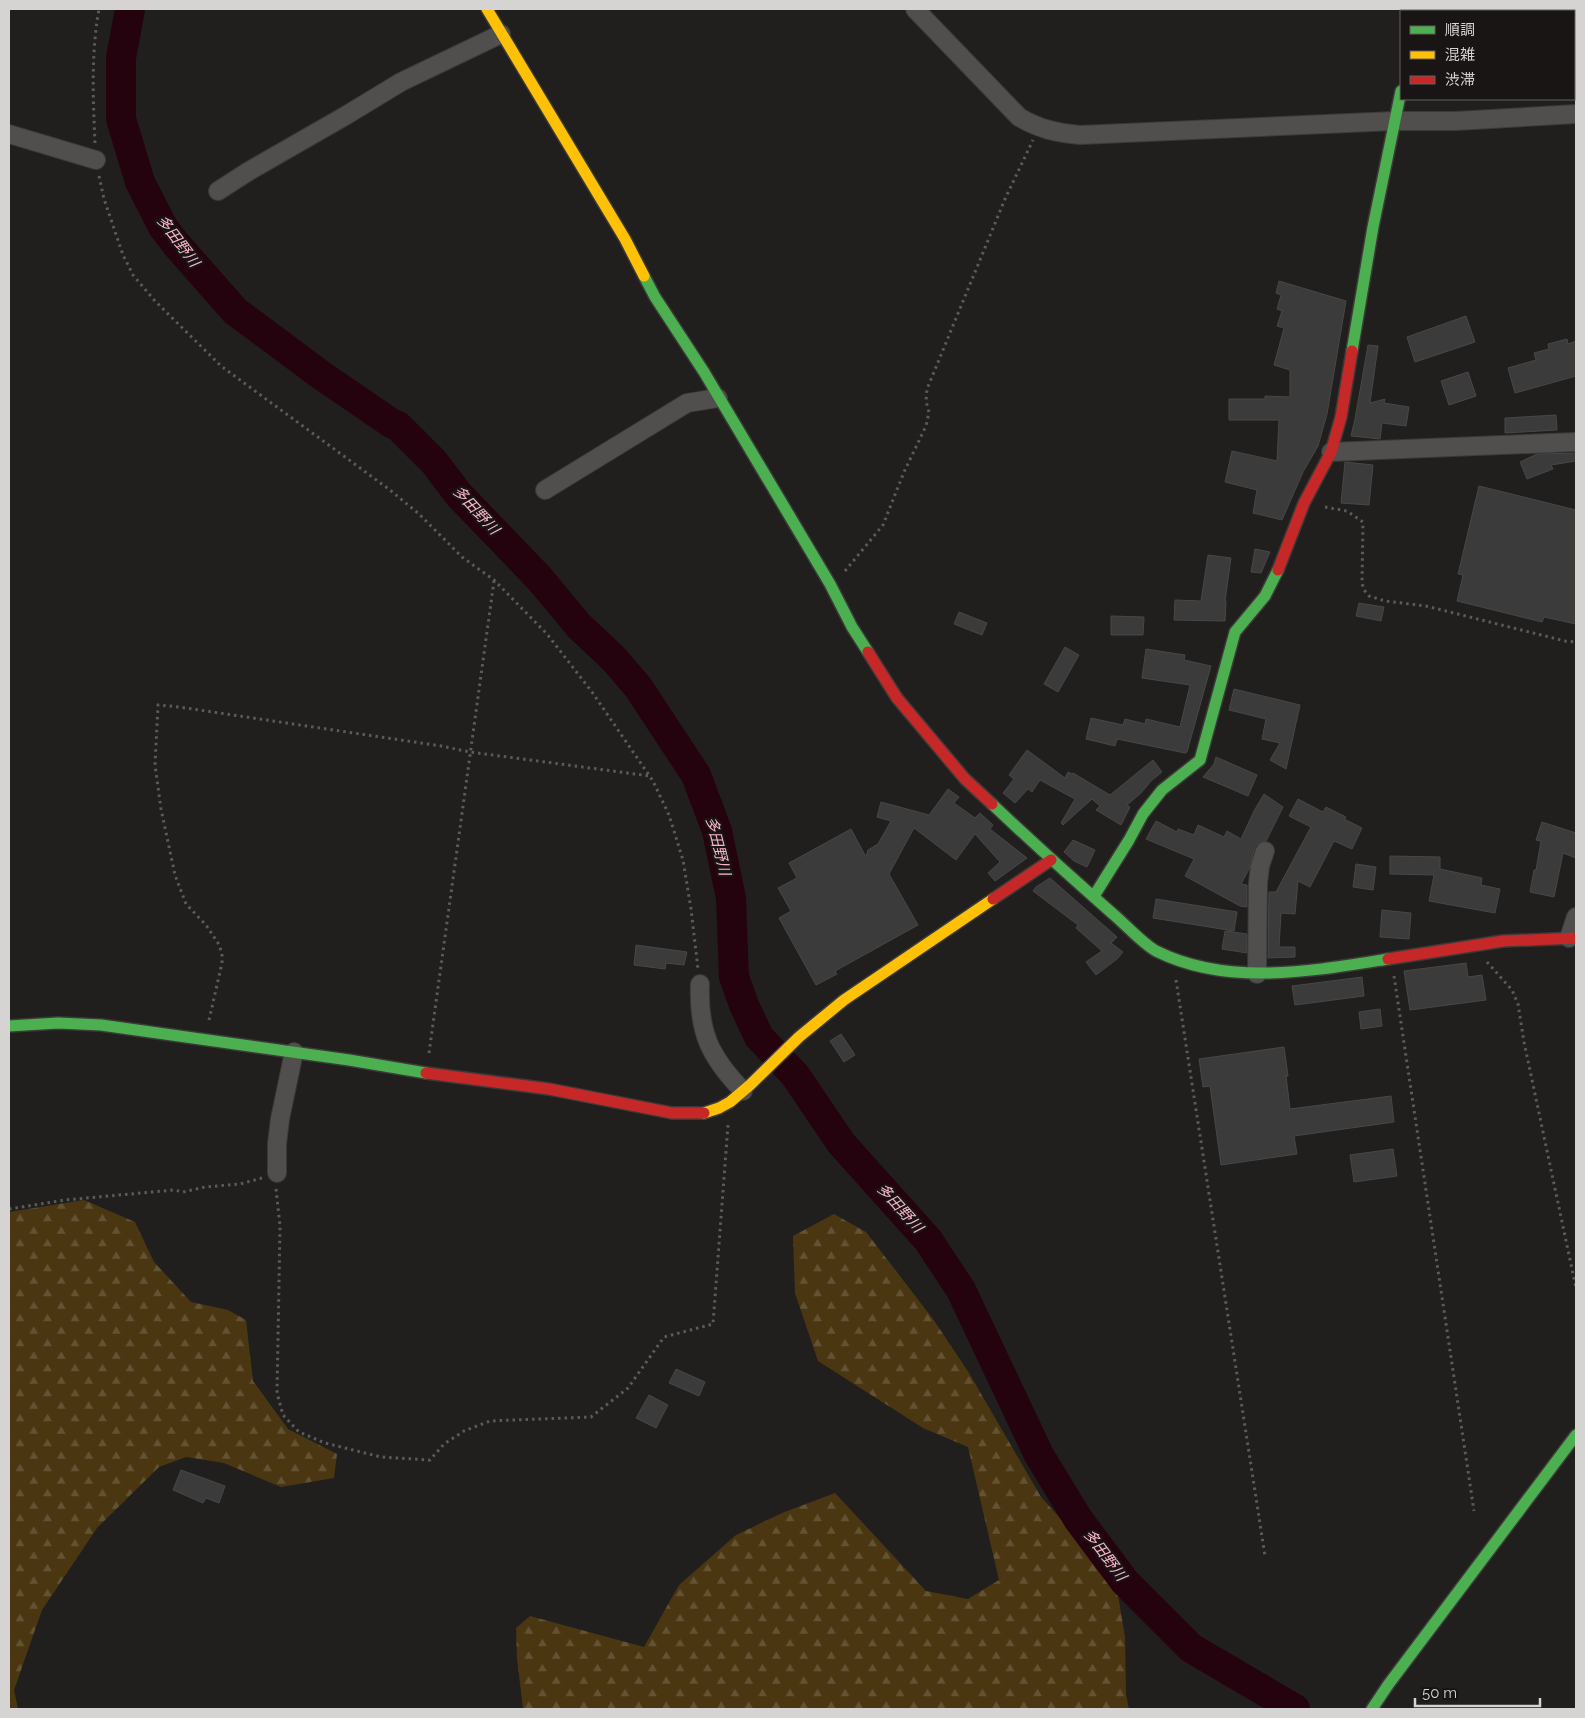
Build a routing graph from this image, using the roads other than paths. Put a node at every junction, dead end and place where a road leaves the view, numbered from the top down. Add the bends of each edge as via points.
1 (487, 9) edge
2 (915, 9) edge
3 (502, 34) junction
4 (1400, 95) edge
5 (1576, 114) edge
6 (1394, 121) junction
7 (9, 134) edge
8 (96, 160) road end
9 (218, 191) dead end
10 (718, 398) junction
11 (1576, 442) edge
12 (1331, 452) junction
13 (545, 490) dead end
14 (1264, 851) dead end
15 (1051, 860) junction
16 (1094, 896) junction
17 (1576, 917) edge
18 (1573, 938) edge
19 (1258, 974) junction
20 (700, 984) road end
21 (9, 1026) edge
22 (294, 1052) junction
23 (741, 1093) junction
24 (277, 1173) road end
25 (1576, 1435) edge
26 (1372, 1709) edge

1 - 3 street
2 - 6 street via 1019,117 1037,128 1080,135
3 - 9 street via 402,82
3 - 10 street via 625,239 655,297
4 - 6 street
5 - 6 street
6 - 12 street via 1341,417
7 - 8 street
10 - 13 street via 687,403
10 - 15 street via 897,698 966,779
11 - 12 street
12 - 16 street via 1304,503 1275,578 1265,596 1235,632 1200,760 1162,790 1143,814
14 - 19 street via 1258,883
15 - 16 street
15 - 23 street via 844,1000 799,1037
16 - 19 street via 1154,950 1206,969
17 - 18 street
18 - 19 street via 1474,944 1391,959
20 - 23 street via 699,1002 711,1052
21 - 22 street via 101,1025
22 - 23 street via 549,1089 672,1113 704,1113 720,1108
22 - 24 street via 280,1119
25 - 26 street

